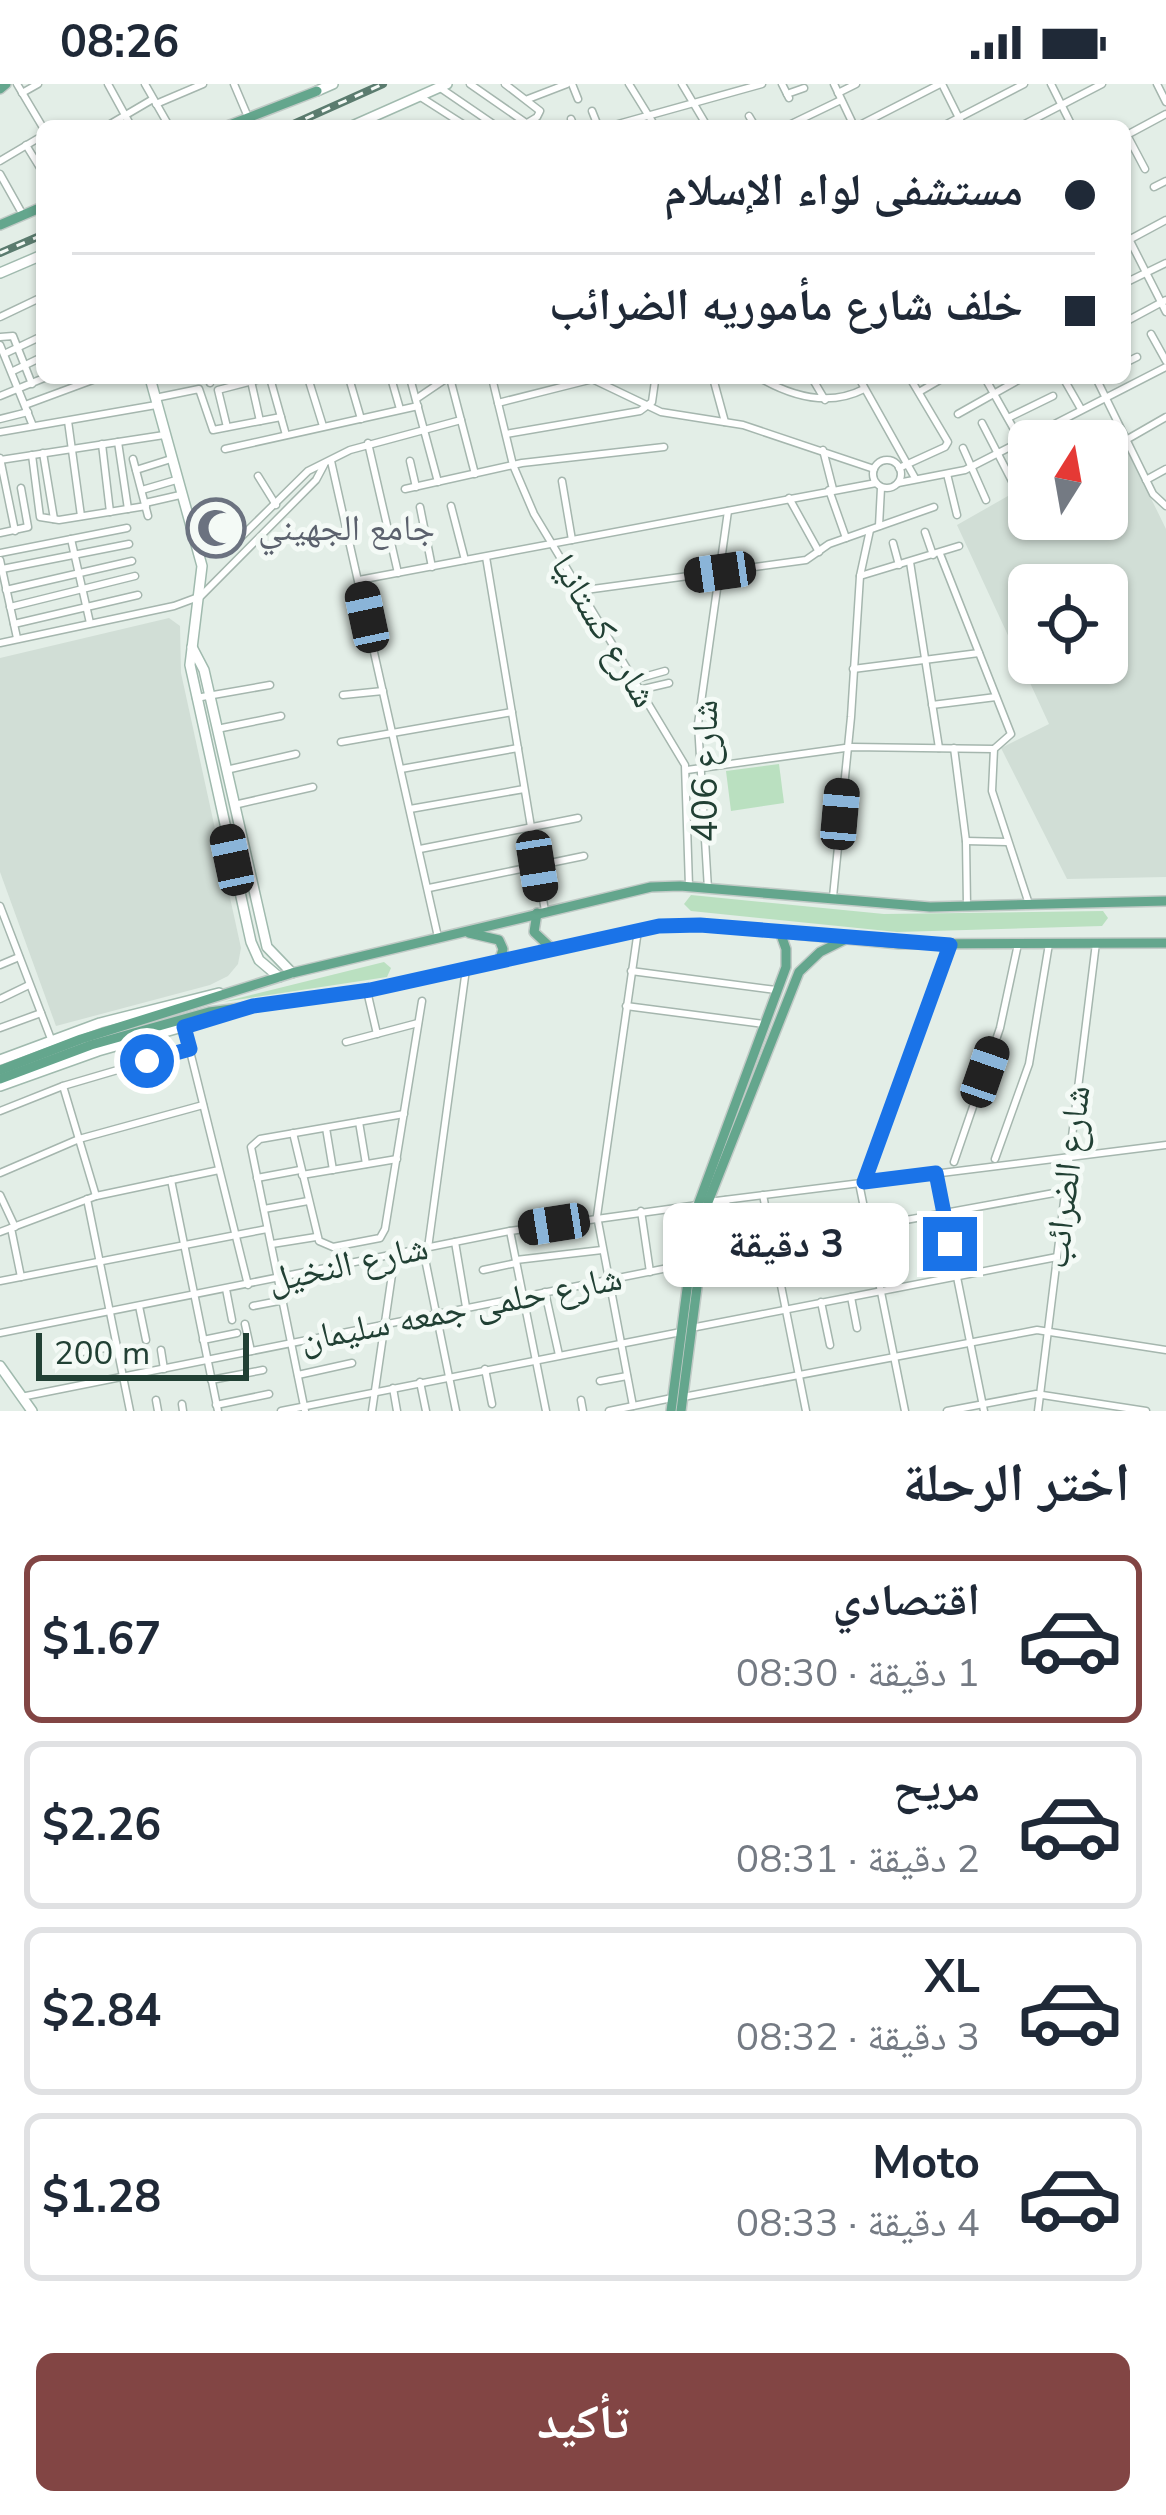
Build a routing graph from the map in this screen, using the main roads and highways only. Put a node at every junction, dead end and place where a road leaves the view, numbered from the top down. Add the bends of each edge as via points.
1 (319, 87) edge
2 (241, 120) edge
3 (36, 210) edge
4 (0, 225) edge
5 (1166, 901) edge
6 (541, 912) junction
7 (460, 932) junction
8 (780, 932) junction
9 (848, 939) junction
10 (1166, 943) edge
11 (556, 948) junction
12 (787, 955) junction
13 (499, 962) junction
14 (806, 963) junction
15 (144, 1025) junction
16 (0, 1078) edge
17 (703, 1203) junction
18 (678, 1397) junction
19 (671, 1411) edge
20 (681, 1411) edge

1 - 2 main road
3 - 4 main road
5 - 6 main road via 930,908 689,886
6 - 7 main road
6 - 11 main road via 536,936
7 - 13 main road via 499,940
7 - 15 main road via 292,973
8 - 9 main road
8 - 11 main road via 700,925
8 - 12 main road
9 - 10 main road
9 - 14 main road
11 - 13 main road
12 - 14 main road
12 - 17 main road
13 - 15 main road
14 - 17 main road
15 - 16 main road
17 - 18 main road
18 - 19 main road
18 - 20 main road

